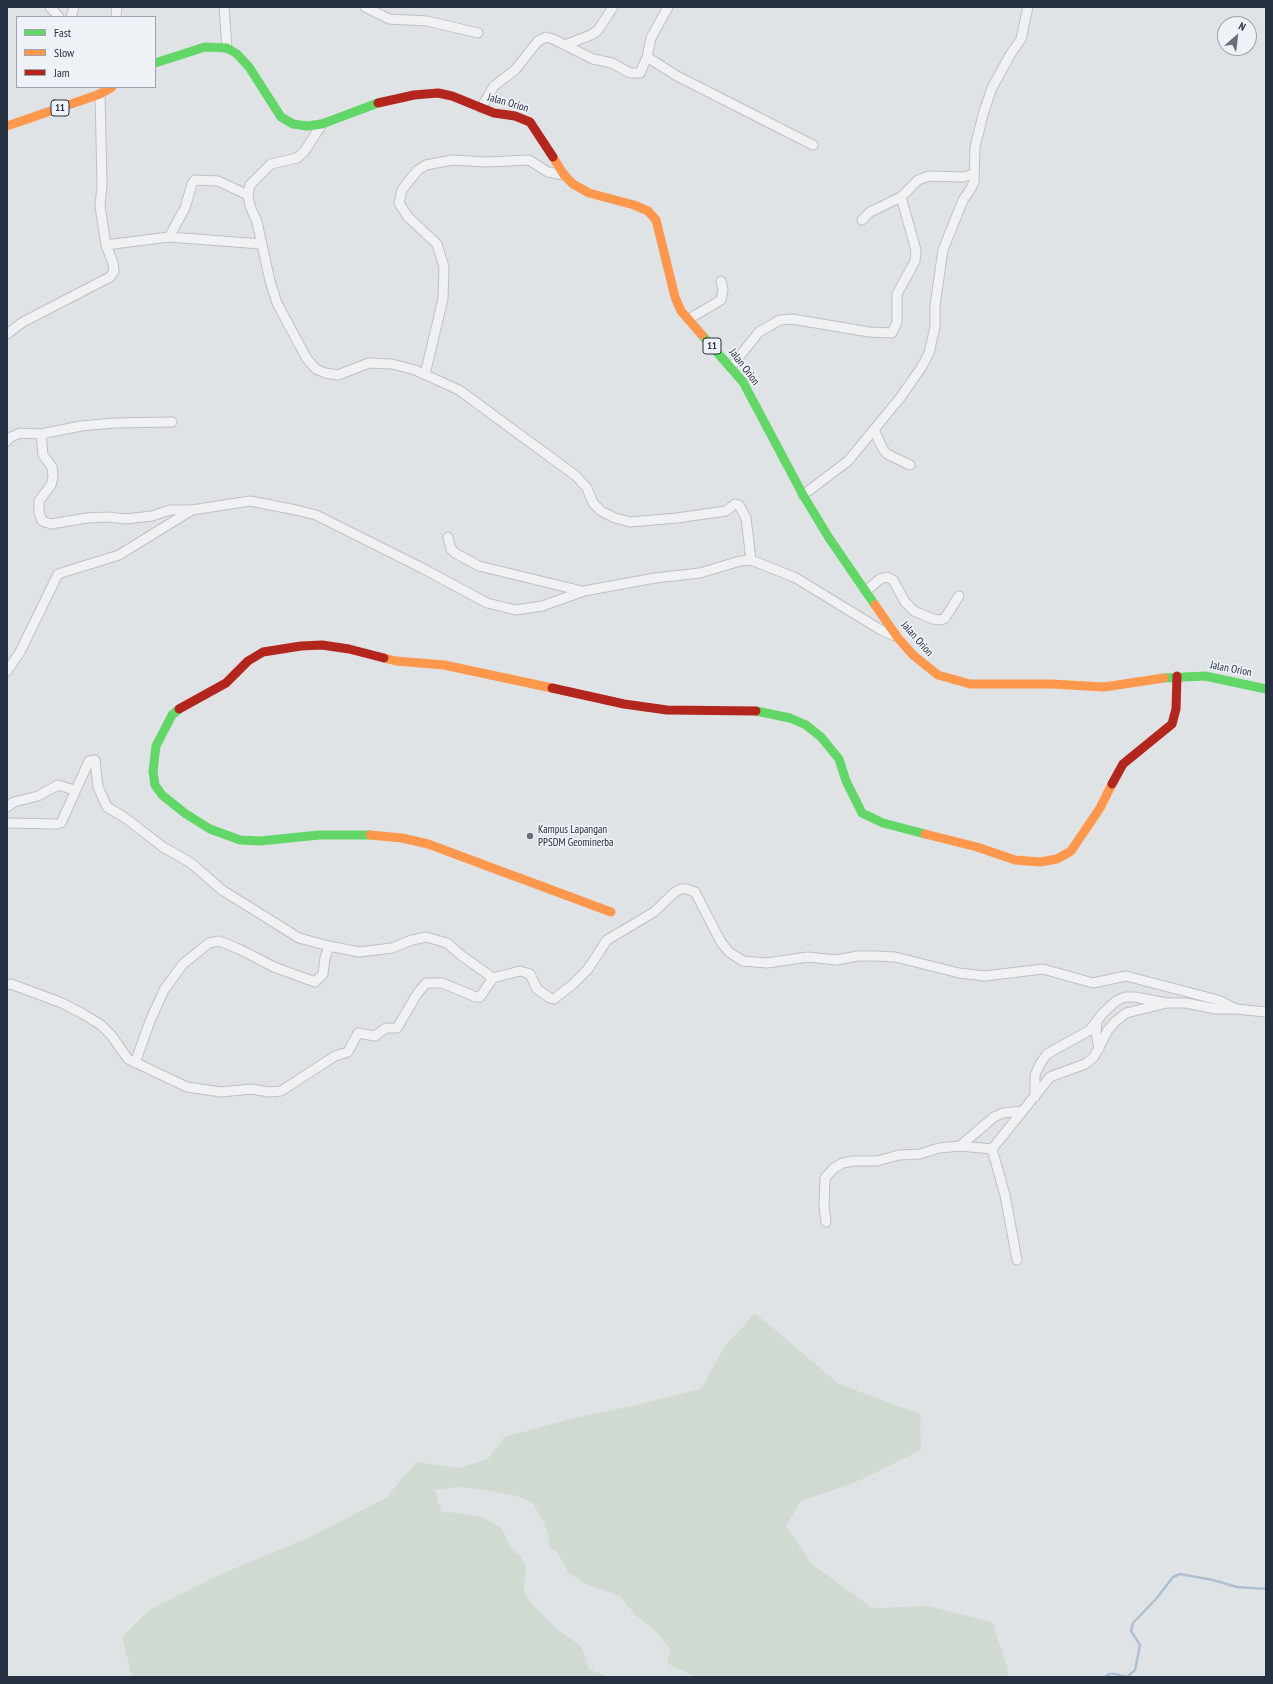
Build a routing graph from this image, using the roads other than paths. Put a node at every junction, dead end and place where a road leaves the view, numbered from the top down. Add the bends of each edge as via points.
1 (50, 7) edge
2 (224, 7) edge
3 (365, 7) edge
4 (613, 7) edge
5 (668, 7) edge
6 (1028, 7) edge
7 (58, 16) edge
8 (478, 33) dead end
9 (564, 45) junction
10 (227, 48) junction
11 (175, 56) junction
12 (647, 57) junction
13 (156, 58) edge
14 (156, 63) edge
15 (110, 88) edge
16 (100, 94) junction
17 (481, 108) junction
18 (322, 124) junction
19 (7, 126) edge
20 (813, 145) dead end
21 (974, 174) junction
22 (564, 175) junction
23 (248, 195) junction
24 (901, 197) junction
25 (862, 220) dead end
26 (169, 237) junction
27 (261, 244) junction
28 (106, 245) junction
29 (722, 281) dead end
30 (689, 319) junction
31 (7, 334) edge
32 (731, 367) junction
33 (425, 374) junction
34 (172, 422) dead end
35 (874, 430) junction
36 (41, 434) junction
37 (7, 441) edge
38 (910, 465) dead end
39 (803, 495) junction
40 (192, 510) junction
41 (448, 537) dead end
42 (751, 560) junction
43 (584, 591) junction
44 (866, 591) junction
45 (959, 596) dead end
46 (898, 638) junction
47 (7, 671) edge
48 (1177, 676) junction
49 (1266, 689) edge
50 (74, 790) junction
51 (7, 807) edge
52 (7, 823) edge
53 (611, 912) dead end
54 (329, 946) junction
55 (493, 978) junction
56 (7, 984) edge
57 (1168, 1003) junction
58 (1236, 1009) junction
59 (1266, 1012) edge
60 (1097, 1021) junction
61 (1099, 1049) junction
62 (135, 1063) junction
63 (1035, 1097) junction
64 (1022, 1111) junction
65 (960, 1146) junction
66 (992, 1149) junction
67 (826, 1222) dead end
68 (1017, 1260) dead end

1 - 7 street
2 - 10 street
3 - 8 street via 389,19 427,21
4 - 9 street via 598,30
5 - 12 street via 651,38
6 - 21 street via 1021,40 992,88 984,111 975,147
9 - 12 street via 593,59 612,63 630,73 640,73
9 - 17 street via 546,37 538,41 515,70 494,86
10 - 11 main road via 205,47
10 - 18 main road, Jalan Orion / 11 via 249,67 281,117 294,124
11 - 13 street
11 - 14 main road
12 - 20 street via 677,76
15 - 16 main road, 11
16 - 19 main road, 11
16 - 28 street via 100,206
17 - 18 main road, Jalan Orion / 11 via 438,93 414,95 376,103
17 - 22 main road, Jalan Orion / 11 via 530,122
18 - 23 street via 304,152 297,158 271,164 250,185
21 - 24 street via 963,177 929,176 918,180
21 - 35 street via 974,182 962,200 943,250 935,305 935,327 929,353 900,398
22 - 30 main road, Jalan Orion / 11 via 573,184 589,193 634,205 648,211 656,220 675,297 681,311
22 - 33 street via 548,172 529,160 452,160 426,165 418,170 402,190 399,203 408,217 437,244 444,267 443,299
23 - 26 street via 218,180 195,180 185,208
23 - 27 street
24 - 25 street via 870,212
24 - 32 street via 916,250 915,261 897,294 897,322 892,333 869,332 792,319 780,320 759,332
26 - 27 street
26 - 28 street
27 - 33 street via 277,302 307,359 316,368 325,373 338,375 369,363 392,364
28 - 31 street via 113,263 114,271 110,277 23,322
29 - 30 street via 721,300
30 - 32 main road, Jalan Orion / 11
32 - 39 main road, Jalan Orion / 11 via 752,398
33 - 42 street via 459,390 576,476 587,488 593,503 615,518 630,522 677,518 726,511 735,504 739,505 746,518
34 - 36 street via 81,426
35 - 38 street via 887,454
35 - 39 street via 848,461
36 - 37 street via 20,433
36 - 40 street via 43,455 52,467 53,477 52,485 39,501 42,521 50,524 87,518 125,519 152,516 170,510
39 - 44 main road, Jalan Orion / 11
40 - 43 street via 250,501 316,516 487,603 516,610 542,606
40 - 47 street via 119,555 58,574 20,652
41 - 43 street via 451,549 455,553 479,566
42 - 43 street via 700,573
42 - 46 street via 796,578
44 - 45 street via 880,579 887,577 893,580 905,602 914,611 941,620 946,618
44 - 46 main road, Jalan Orion / 11
46 - 48 main road, Jalan Orion / 11 via 921,663 938,675 970,684 1104,687
48 - 49 main road, Jalan Orion / 11 via 1224,678
48 - 53 main road via 1176,709 1172,724 1124,764 1100,808 1071,851 1057,859 1040,862 1016,860 883,822 862,813 846,781 839,759 821,737 806,725 790,718 762,711 666,710 624,704 444,665 396,661 322,645 263,652 248,661 226,683 181,707 172,715 156,746 153,771 155,785 162,795 210,829 240,840 260,841 319,835 402,838 428,844
50 - 51 street via 58,785 38,796 14,802
50 - 52 street via 61,823
50 - 54 street via 89,761 95,760 98,787 107,807 190,863 222,890 299,938
54 - 55 street via 359,952 392,948 426,937 447,943
54 - 62 street via 323,974 315,982 274,967 239,949 219,942 209,943 183,964 164,990
55 - 58 street via 520,971 530,974 538,989 554,999 588,969 607,940 654,912 675,892 687,889 695,892 721,942 729,952 743,961 767,963 808,957 836,960 877,956 895,957 959,973 985,976 1043,969 1093,983 1126,976 1218,1000
55 - 62 street via 480,996 476,997 442,984 426,983 397,1028 386,1028 375,1036 358,1033 348,1052 335,1056 281,1091 252,1089 221,1092 187,1087
56 - 62 street via 62,1004 101,1025 128,1059
57 - 58 street
57 - 60 street via 1125,997 1116,1001
57 - 61 street via 1126,1013 1108,1030
58 - 59 street
60 - 61 street
60 - 63 street via 1090,1030 1047,1054 1035,1075
61 - 63 street via 1086,1064 1050,1076
63 - 64 street
64 - 65 street via 1003,1113 994,1117
64 - 66 street
65 - 66 street
65 - 67 street via 877,1161 853,1161 834,1168 824,1183
66 - 68 street via 1005,1195

